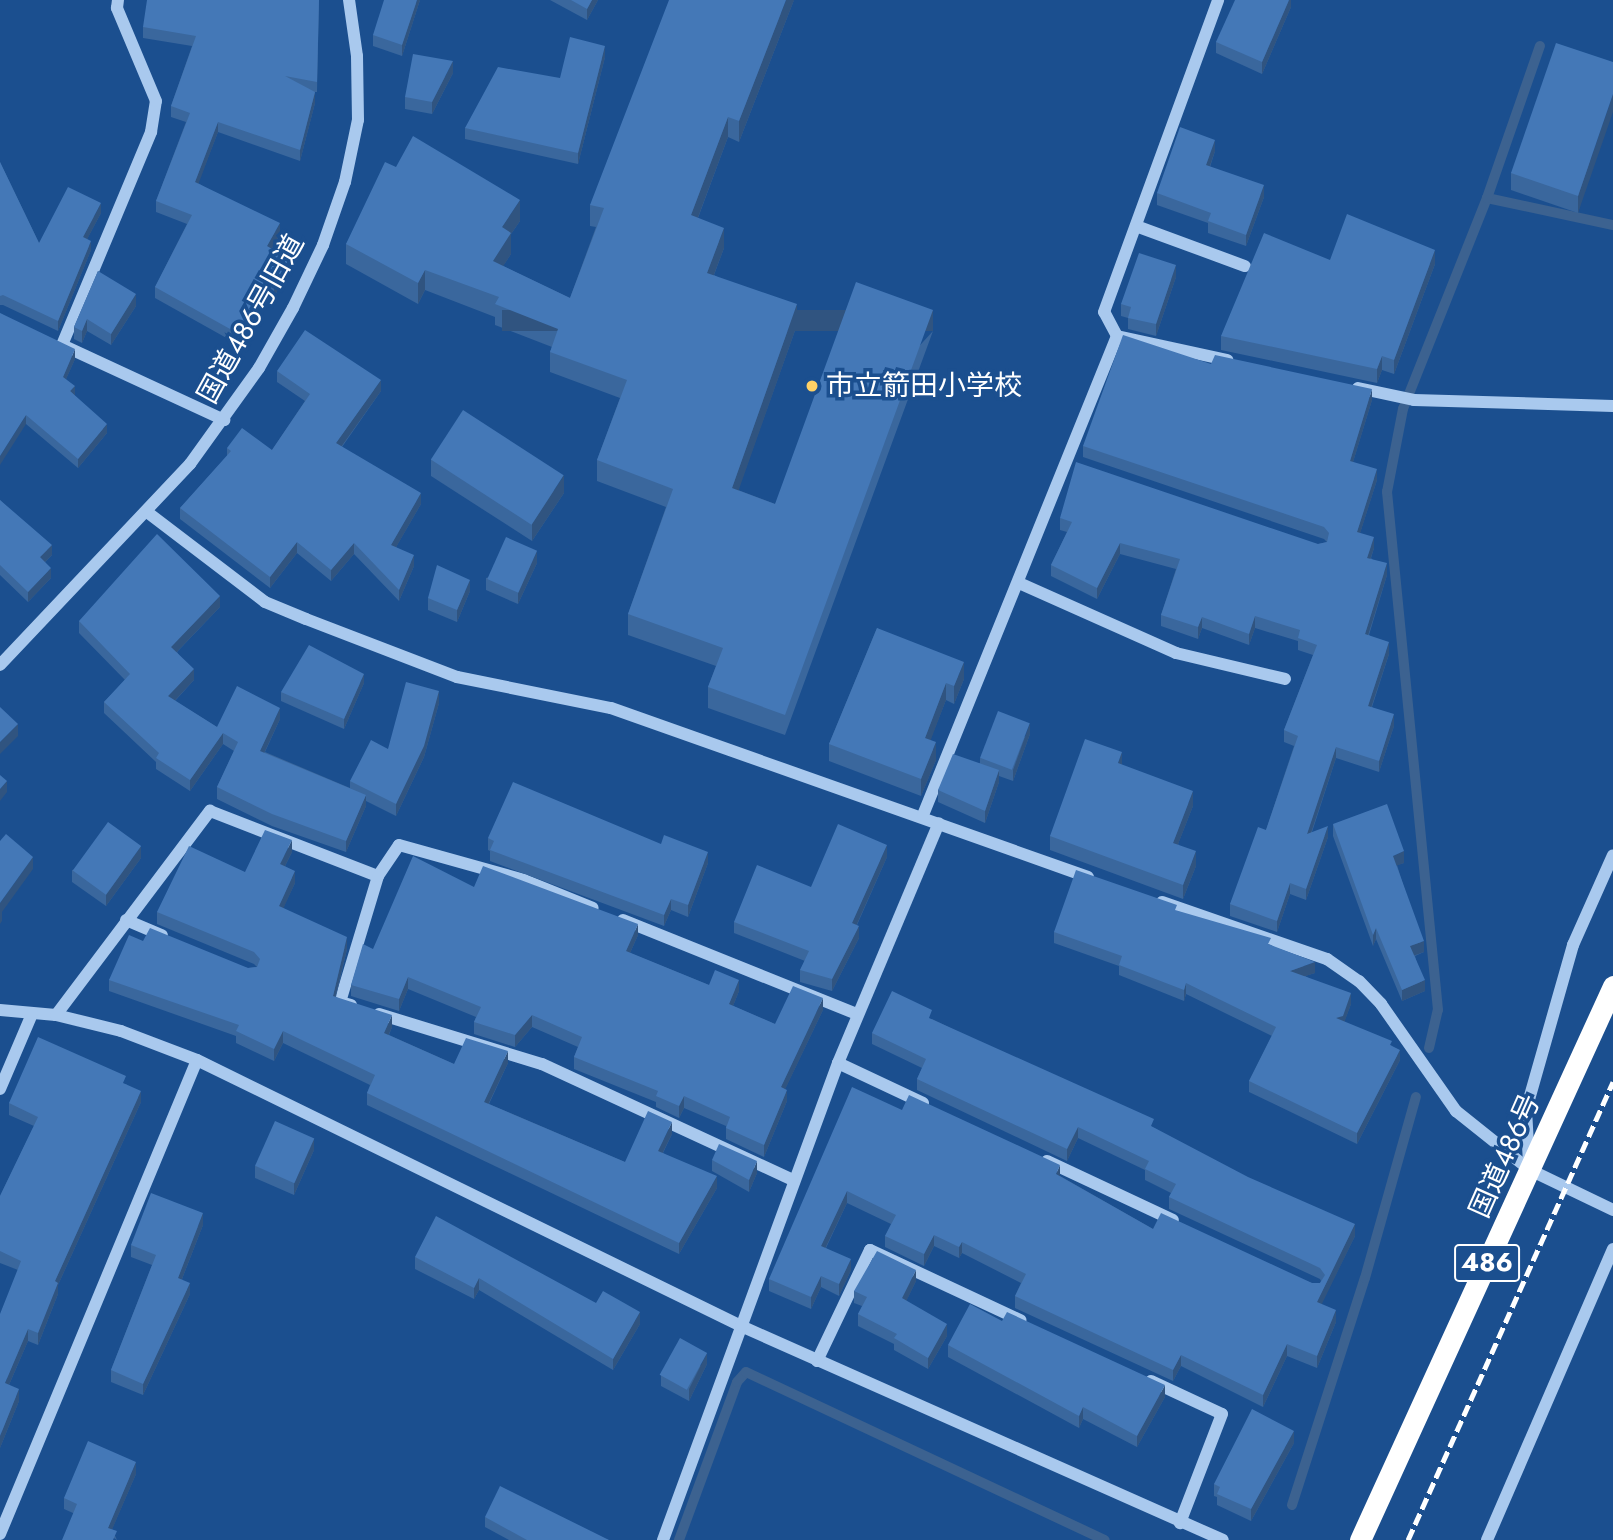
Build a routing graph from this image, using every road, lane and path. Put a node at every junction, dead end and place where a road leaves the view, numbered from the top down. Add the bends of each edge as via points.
1 (118, 0) edge
2 (349, 0) edge
3 (1217, 0) edge
4 (1136, 226) junction
5 (1245, 266) dead end
6 (1116, 336) junction
7 (50, 339) edge
8 (62, 345) junction
9 (1237, 362) edge
10 (1344, 385) edge
11 (1613, 406) edge
12 (224, 419) junction
13 (147, 512) junction
14 (1019, 583) junction
15 (0, 665) edge
16 (1285, 679) dead end
17 (923, 815) junction
18 (939, 823) junction
19 (1613, 855) edge
20 (379, 876) junction
21 (1108, 884) edge
22 (1147, 897) edge
23 (601, 911) edge
24 (614, 916) edge
25 (127, 920) junction
26 (176, 941) edge
27 (1613, 986) edge
28 (0, 1010) edge
29 (32, 1014) junction
30 (857, 1014) junction
31 (56, 1015) junction
32 (197, 1059) junction
33 (838, 1063) junction
34 (0, 1090) edge
35 (939, 1110) edge
36 (1039, 1157) edge
37 (1530, 1170) junction
38 (793, 1180) junction
39 (1613, 1210) edge
40 (1190, 1228) edge
41 (1613, 1249) edge
42 (741, 1326) junction
43 (1033, 1326) edge
44 (817, 1361) junction
45 (1134, 1373) edge
46 (1180, 1523) junction
47 (2, 1526) edge
48 (663, 1540) edge
49 (1223, 1540) edge
50 (1360, 1540) edge
51 (1487, 1540) edge

1 - 8 street via 117,8 156,101 151,132
2 - 12 street, 国道486号旧道 via 357,56 358,120 345,182 323,245 293,308
3 - 4 street
4 - 5 street
4 - 6 street via 1104,312
6 - 9 street
6 - 14 street via 1073,463
7 - 8 street
8 - 12 street
10 - 11 street via 1414,400
12 - 13 street, 国道486号旧道
13 - 15 street, 国道486号旧道
13 - 17 street via 265,602 306,620 457,677 611,708
14 - 16 street via 1176,653
14 - 17 street
17 - 18 street
18 - 21 street
18 - 30 street
19 - 37 street via 1573,944 1526,1110
20 - 23 street via 398,845 524,880
20 - 25 street via 210,811
20 - 38 street via 340,1002 542,1065
22 - 37 street via 1327,959 1359,981 1381,1004 1456,1111
24 - 30 street
25 - 26 street
25 - 31 street
27 - 37 highway, 国道486号 / 486
28 - 29 street
29 - 31 street
29 - 34 street
30 - 33 street
31 - 32 street via 121,1031
32 - 42 street
32 - 47 street
33 - 35 street
33 - 38 street
36 - 40 street
37 - 39 street
37 - 50 highway, 国道486号 / 486
38 - 42 street
41 - 51 street
42 - 44 street
42 - 48 street
43 - 44 street via 870,1250
44 - 46 street
45 - 46 street via 1222,1414
46 - 49 street

